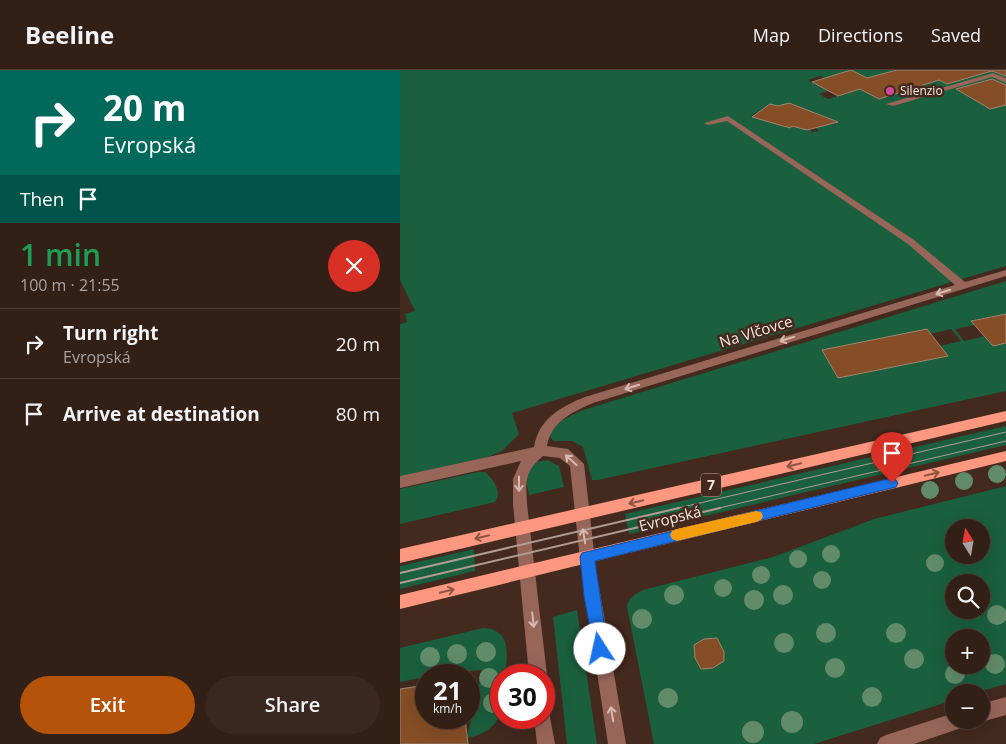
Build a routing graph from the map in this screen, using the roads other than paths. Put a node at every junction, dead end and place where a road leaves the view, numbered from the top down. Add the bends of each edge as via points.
1 (1006, 81) edge
2 (890, 104) dead end
3 (708, 123) dead end
4 (1006, 273) edge
5 (962, 286) junction
6 (1006, 416) edge
7 (540, 451) junction
8 (1006, 456) edge
9 (400, 482) edge
10 (581, 514) junction
11 (523, 528) junction
12 (400, 556) edge
13 (587, 557) junction
14 (527, 572) junction
15 (400, 602) edge
16 (537, 664) edge
17 (1006, 706) edge
18 (990, 711) edge
19 (945, 725) edge
20 (544, 729) edge
21 (546, 744) edge
22 (617, 744) edge
23 (886, 744) edge

1 - 2 street via 993,75
3 - 5 street via 728,118 911,242
4 - 5 street, Na Vlčovce
5 -> 7 street, Na Vlčovce via 589,400 567,409 551,422 541,436
6 -> 10 main road, Evropská / 7
7 - 9 street
10 -> 7 street via 577,464 563,453
7 -> 11 street, Na Vlčovce via 525,463 519,477
13 -> 8 main road, Evropská
10 - 11 main road, Evropská / 7
13 -> 10 street
11 -> 12 main road, Evropská / 7
11 - 14 street, Na Vlčovce
13 - 14 main road, Evropská
22 -> 13 street
15 -> 14 main road, Evropská
14 -> 16 street, Na Vlčovce
17 - 18 street
19 - 23 street
20 - 21 street

